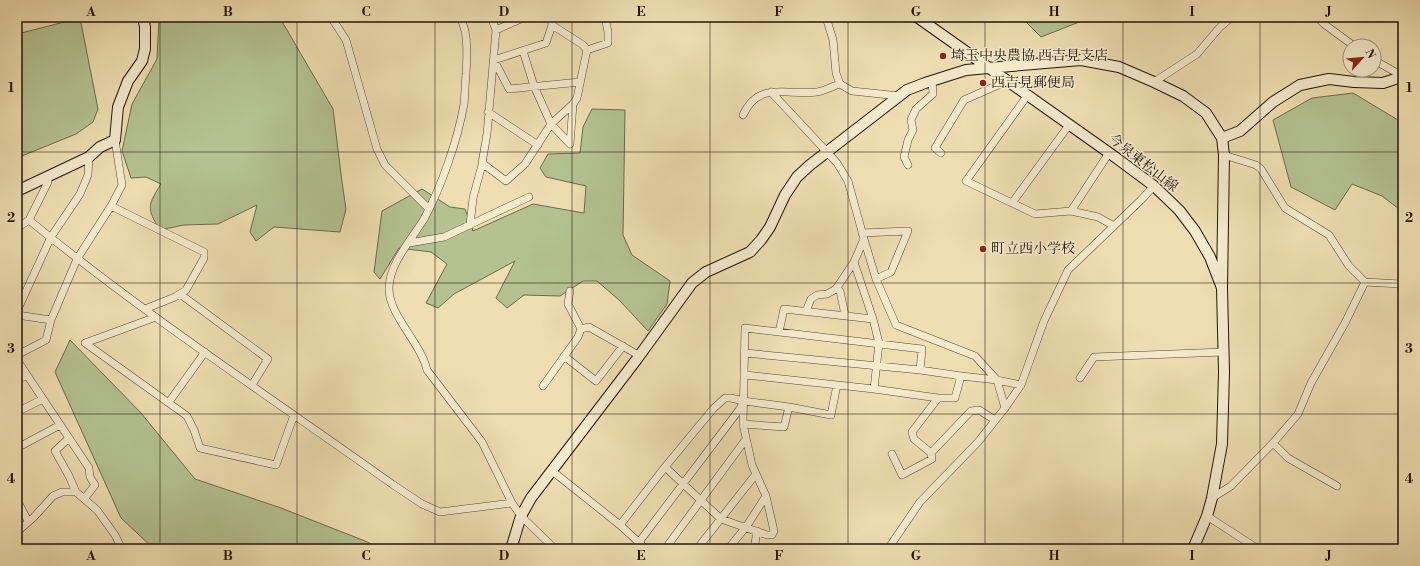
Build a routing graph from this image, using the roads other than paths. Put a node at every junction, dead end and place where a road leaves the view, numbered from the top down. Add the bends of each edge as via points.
1 (143, 17) edge
2 (331, 17) edge
3 (460, 17) edge
4 (491, 17) edge
5 (525, 17) edge
6 (551, 17) edge
7 (605, 17) edge
8 (826, 17) edge
9 (917, 17) edge
10 (1232, 17) edge
11 (1317, 17) edge
12 (552, 25) junction
13 (496, 30) junction
14 (1343, 38) edge
15 (587, 50) junction
16 (523, 51) junction
17 (494, 60) junction
18 (1382, 65) edge
19 (988, 68) junction
20 (1401, 77) edge
21 (932, 81) junction
22 (1007, 81) junction
23 (580, 82) junction
24 (1154, 82) junction
25 (840, 84) junction
26 (534, 86) junction
27 (771, 92) junction
28 (900, 96) junction
29 (1027, 96) junction
30 (573, 104) junction
31 (488, 112) junction
32 (743, 115) dead end
33 (551, 124) junction
34 (1069, 125) junction
35 (1222, 138) junction
36 (115, 140) junction
37 (538, 145) junction
38 (827, 152) junction
39 (941, 153) dead end
40 (1109, 153) junction
41 (1224, 155) junction
42 (89, 157) junction
43 (483, 161) junction
44 (908, 165) dead end
45 (47, 178) junction
46 (1154, 186) junction
47 (17, 192) edge
48 (529, 197) dead end
49 (1012, 203) junction
50 (111, 206) junction
51 (428, 209) junction
52 (1071, 211) junction
53 (29, 220) junction
54 (470, 225) junction
55 (1114, 226) junction
56 (18, 228) edge
57 (863, 236) junction
58 (50, 237) junction
59 (409, 242) junction
60 (78, 259) junction
61 (854, 262) junction
62 (1403, 271) edge
63 (876, 279) junction
64 (1365, 282) junction
65 (1401, 284) junction
66 (1222, 288) junction
67 (836, 289) junction
68 (570, 291) dead end
69 (180, 294) junction
70 (1403, 297) edge
71 (145, 309) junction
72 (17, 311) edge
73 (806, 311) junction
74 (17, 315) edge
75 (845, 315) junction
76 (156, 317) junction
77 (873, 319) junction
78 (51, 320) junction
79 (581, 330) junction
80 (779, 332) junction
81 (879, 343) junction
82 (623, 346) junction
83 (205, 352) junction
84 (1224, 352) junction
85 (745, 353) junction
86 (17, 355) edge
87 (564, 356) junction
88 (640, 356) junction
89 (17, 360) edge
90 (876, 366) junction
91 (920, 370) junction
92 (27, 375) junction
93 (745, 375) junction
94 (961, 376) junction
95 (1080, 378) dead end
96 (17, 380) edge
97 (997, 380) junction
98 (252, 385) junction
99 (838, 385) junction
100 (1021, 385) junction
101 (542, 386) dead end
102 (874, 389) junction
103 (43, 398) junction
104 (938, 398) junction
105 (744, 401) junction
106 (168, 402) junction
107 (789, 407) junction
108 (1005, 408) junction
109 (17, 412) edge
110 (294, 415) junction
111 (995, 420) junction
112 (743, 424) junction
113 (60, 425) junction
114 (69, 438) junction
115 (746, 439) junction
116 (1273, 443) junction
117 (17, 448) edge
118 (930, 453) junction
119 (892, 454) dead end
120 (665, 466) junction
121 (552, 470) junction
122 (756, 474) junction
123 (683, 483) junction
124 (1337, 486) dead end
125 (76, 492) junction
126 (766, 496) junction
127 (84, 498) junction
128 (1212, 498) junction
129 (17, 500) edge
130 (701, 501) junction
131 (512, 503) junction
132 (521, 516) junction
133 (1207, 516) junction
134 (721, 519) junction
135 (28, 521) junction
136 (620, 525) junction
137 (746, 527) junction
138 (757, 531) junction
139 (17, 532) edge
140 (639, 542) junction
141 (122, 549) edge
142 (511, 549) edge
143 (555, 549) edge
144 (646, 549) edge
145 (665, 549) edge
146 (697, 549) edge
147 (728, 549) edge
148 (754, 549) edge
149 (888, 549) edge
150 (1193, 549) edge
151 (1258, 549) edge

1 - 36 street via 146,27 146,49 142,61 128,81 118,107
2 - 51 street via 346,40 377,149 385,165
3 - 51 street via 465,31 467,61 464,104 454,144
4 - 13 street
5 - 13 street
6 - 12 street
7 - 15 street via 608,43
8 - 25 street
9 - 19 street, 今泉東松山線
10 - 24 street via 1198,54
11 - 14 street
12 - 15 street
12 - 16 street via 546,43
13 - 17 street
15 - 23 street
16 - 17 street
16 - 26 street
17 - 26 street via 509,89
17 - 31 street
18 - 20 street
19 - 21 street via 966,70
19 - 22 street, 今泉東松山線
19 - 24 street via 1081,60 1119,67
20 - 35 street via 1383,83 1329,79 1300,85 1273,102 1240,131
21 - 28 street via 907,90
21 - 44 street via 933,94 916,109 912,120 913,130 904,157
22 - 29 street, 今泉東松山線
22 - 39 street via 964,100 935,148
23 - 26 street
23 - 30 street
24 - 35 street via 1183,96 1206,113
25 - 27 street via 818,92
25 - 28 street via 852,91
26 - 33 street
27 - 32 street via 755,98
27 - 38 street
28 - 38 street
29 - 34 street, 今泉東松山線
29 - 49 street via 966,181
30 - 33 street
30 - 33 street via 570,144
31 - 37 street
31 - 43 street
33 - 37 street
34 - 40 street, 今泉東松山線
34 - 49 street
35 - 41 street
36 - 42 street via 100,147
36 - 50 street via 122,185
37 - 43 street via 525,164 506,181 482,163
38 - 57 street via 848,181
38 - 88 street via 797,177 770,227 750,252 706,272 692,283
40 - 46 street, 今泉東松山線
40 - 52 street
41 - 64 street via 1261,169 1285,208 1328,235 1349,266
41 - 66 street
42 - 45 street
42 - 58 street via 88,175 80,194
43 - 54 street via 473,198
45 - 47 street
45 - 53 street via 48,182
46 - 55 street
46 - 66 street, 今泉東松山線 via 1195,231 1210,257
48 - 54 street
49 - 52 street via 1035,214
50 - 60 street
50 - 69 street via 204,252 204,258 186,290
51 - 59 street
52 - 55 street via 1098,217
53 - 56 street
53 - 58 street
54 - 59 street via 444,237
55 - 100 street via 1068,270 1044,321
57 - 61 street
57 - 63 street
57 - 63 street via 908,231 891,272
58 - 60 street
58 - 72 street
59 - 131 street via 389,280 390,300 425,360 427,370 482,442
60 - 71 street
60 - 78 street
61 - 67 street
61 - 77 street
62 - 65 street
63 - 97 street via 896,325 975,356
64 - 65 street
64 - 116 street via 1345,323 1310,383 1298,414
65 - 70 street
66 - 84 street, 今泉東松山線
67 - 73 street via 811,299
67 - 75 street via 840,291
68 - 79 street via 568,304
69 - 71 street
69 - 98 street via 268,359
71 - 76 street
73 - 75 street
73 - 80 street via 784,309
74 - 78 street
75 - 77 street
76 - 83 street
76 - 106 street via 85,342
77 - 81 street
78 - 86 street via 46,340
79 - 82 street via 589,327
79 - 87 street
80 - 81 street
80 - 85 street via 745,328
81 - 90 street
81 - 91 street via 922,349
82 - 87 street via 596,381
82 - 88 street
83 - 98 street
83 - 106 street
84 - 95 street via 1094,357
84 - 128 street, 今泉東松山線 via 1222,444
85 - 90 street
85 - 93 street
87 - 101 street
88 - 121 street
89 - 92 street
90 - 91 street
90 - 102 street
91 - 94 street
92 - 96 street
92 - 103 street
93 - 99 street
93 - 105 street
94 - 97 street
94 - 104 street via 955,398
97 - 100 street
97 - 108 street
98 - 110 street
99 - 102 street
99 - 107 street via 831,415
100 - 108 street
102 - 104 street
103 - 109 street
103 - 113 street
104 - 118 street via 912,432 914,440
105 - 107 street
105 - 112 street
105 - 120 street via 725,398
105 - 123 street
106 - 110 street via 187,416 200,448 276,465
107 - 112 street via 784,427
108 - 111 street
110 - 131 street via 432,510 440,512
111 - 118 street via 979,410 971,411
111 - 149 street via 978,442 920,502
112 - 115 street
113 - 114 street
113 - 117 street
114 - 125 street via 55,451
114 - 127 street via 89,468 90,477 95,485
115 - 122 street
115 - 130 street
116 - 124 street via 1288,458
116 - 128 street via 1231,486
118 - 119 street via 932,459 902,475
120 - 123 street
120 - 136 street
121 - 132 street
121 - 136 street
122 - 126 street
122 - 134 street
123 - 130 street
123 - 140 street
125 - 127 street
125 - 135 street via 62,492 53,496
126 - 137 street
126 - 138 street via 774,531 772,535
127 - 141 street via 97,510
128 - 133 street, 今泉東松山線
129 - 135 street
130 - 134 street
130 - 145 street
131 - 132 street
132 - 142 street
132 - 143 street
133 - 150 street, 今泉東松山線
133 - 151 street
134 - 137 street
134 - 146 street
135 - 139 street
136 - 140 street
137 - 138 street
137 - 147 street
138 - 148 street
140 - 144 street

